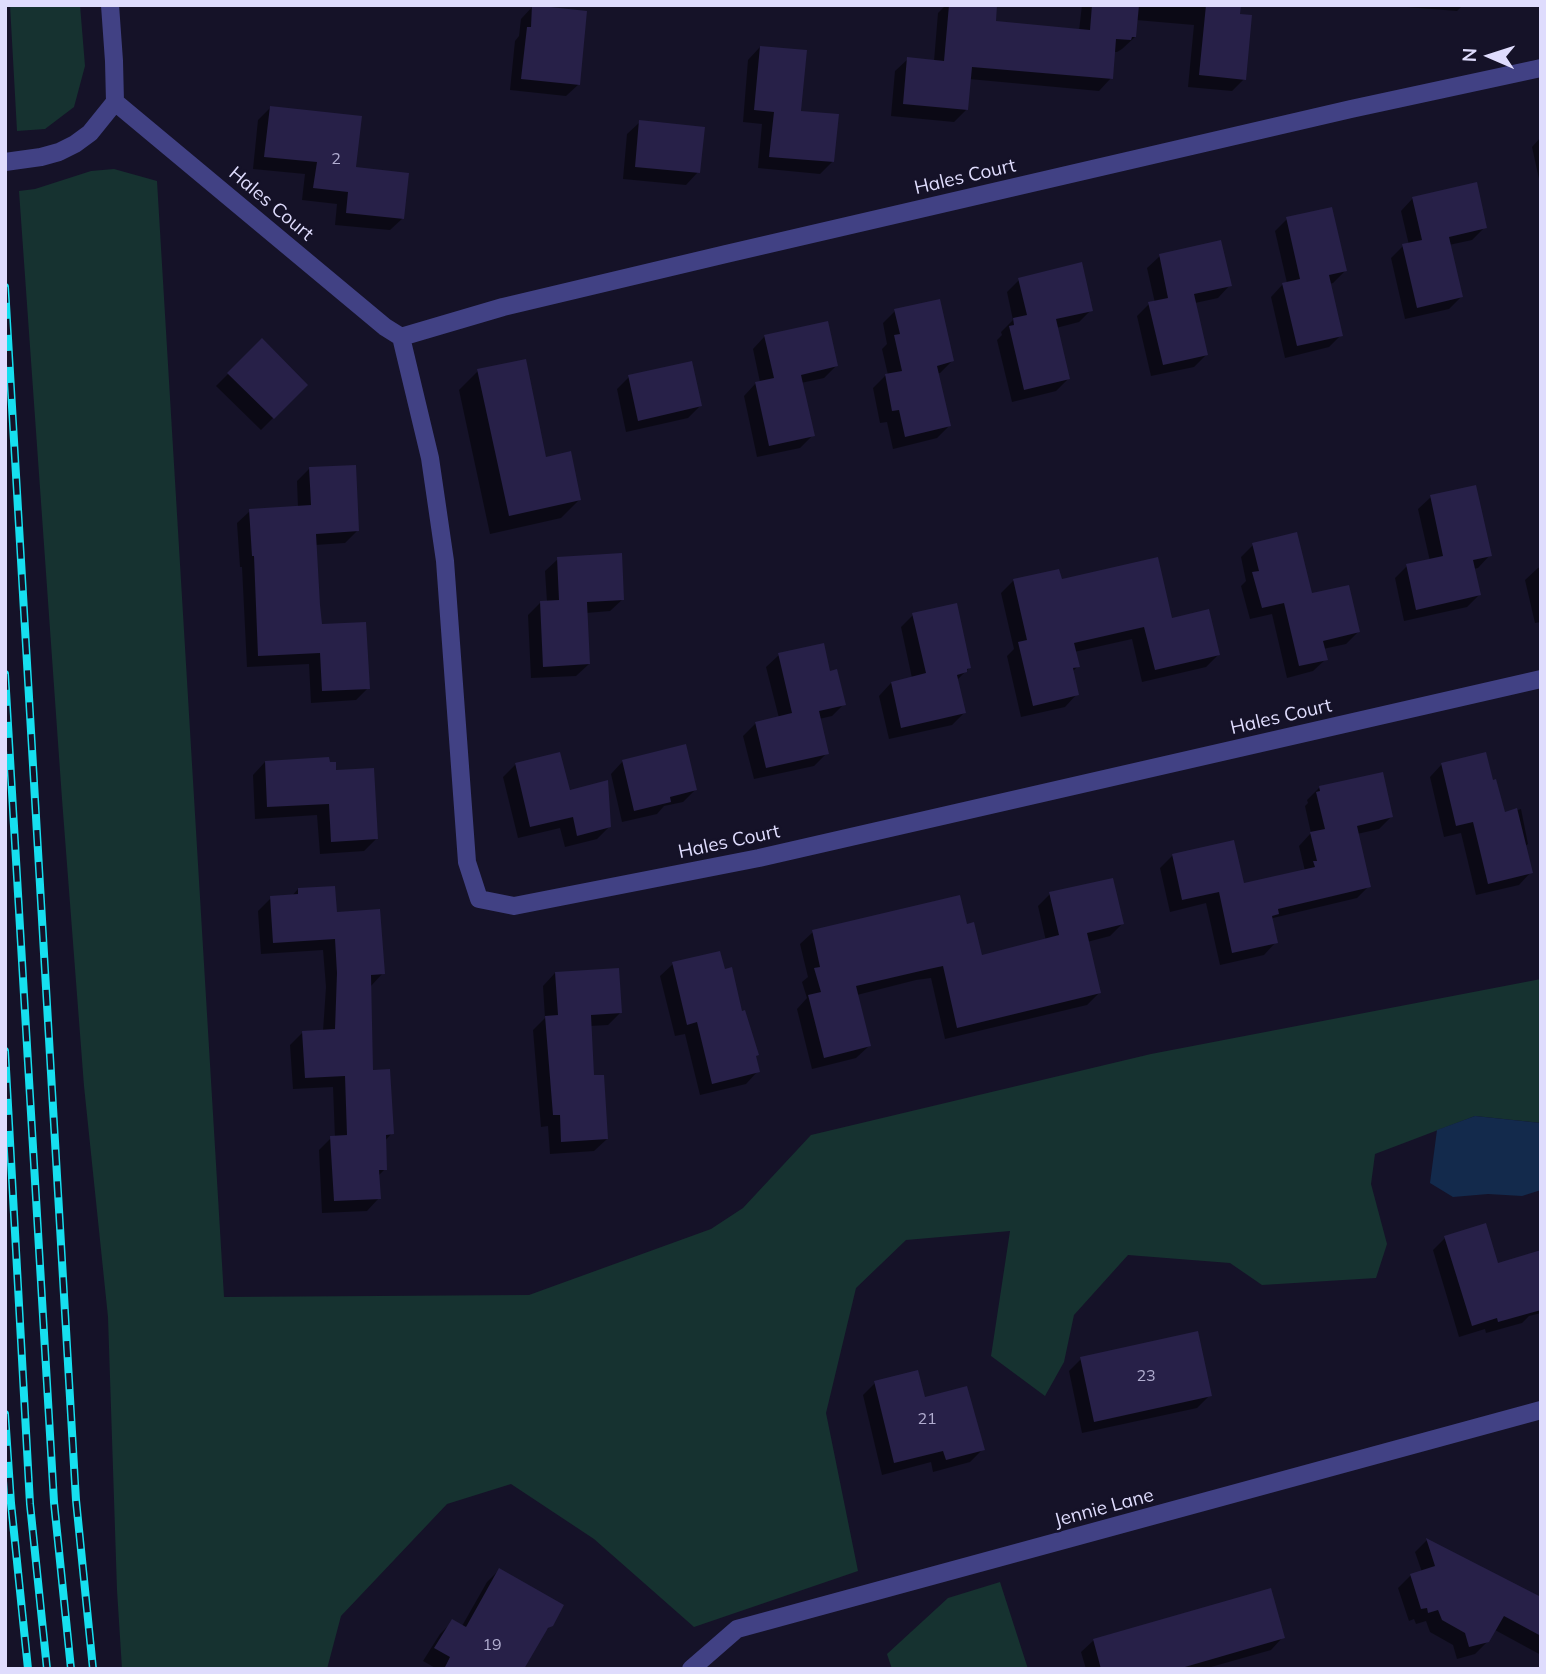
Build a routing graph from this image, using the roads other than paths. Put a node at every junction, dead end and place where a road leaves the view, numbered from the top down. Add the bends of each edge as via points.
1 (110, 5) edge
2 (1541, 68) edge
3 (115, 102) junction
4 (5, 162) edge
5 (401, 337) junction
6 (1541, 679) edge
7 (1541, 1410) edge
8 (691, 1669) edge

1 - 3 street
2 - 5 street, Hales Court via 738,251 503,307
3 - 4 street via 75,144 41,157
3 - 5 street, Hales Court
5 - 6 street, Hales Court via 430,458 445,561 467,862 479,898 514,906 760,858
7 - 8 street, Jennie Lane via 737,1629

